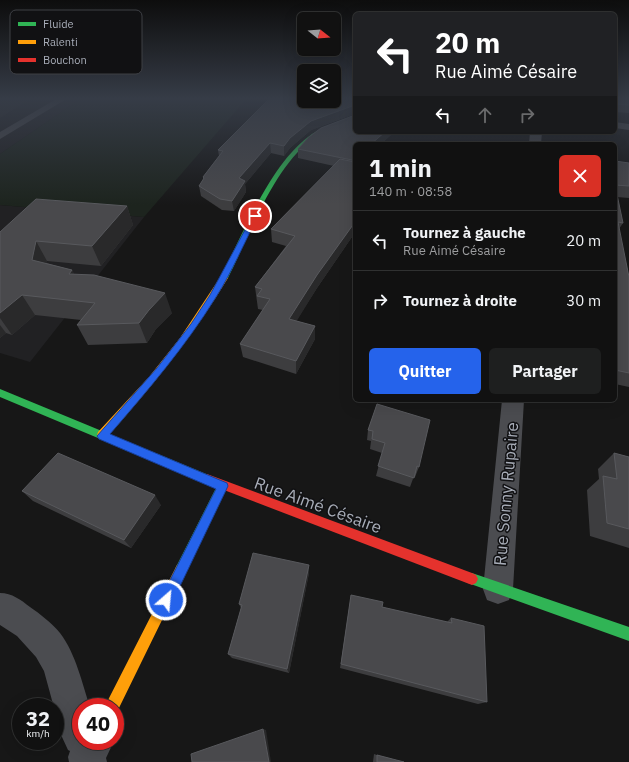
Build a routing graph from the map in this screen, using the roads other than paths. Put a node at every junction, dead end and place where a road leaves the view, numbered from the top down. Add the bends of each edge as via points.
1 (317, 134) edge
2 (0, 393) edge
3 (514, 402) edge
4 (102, 436) junction
5 (223, 486) junction
6 (498, 588) junction
7 (0, 609) edge
8 (629, 634) edge
9 (117, 698) edge
10 (72, 704) edge

1 - 4 street via 298,149 275,179 214,296 194,326 160,370
2 - 4 street, Rue Aimé Césaire
3 - 6 street, Rue Sonny Rupaire
4 - 5 street, Rue Aimé Césaire
5 - 6 street, Rue Aimé Césaire
5 - 9 street
6 - 8 street, Rue Aimé Césaire
7 - 10 street via 6,609 28,625 48,645 59,665

